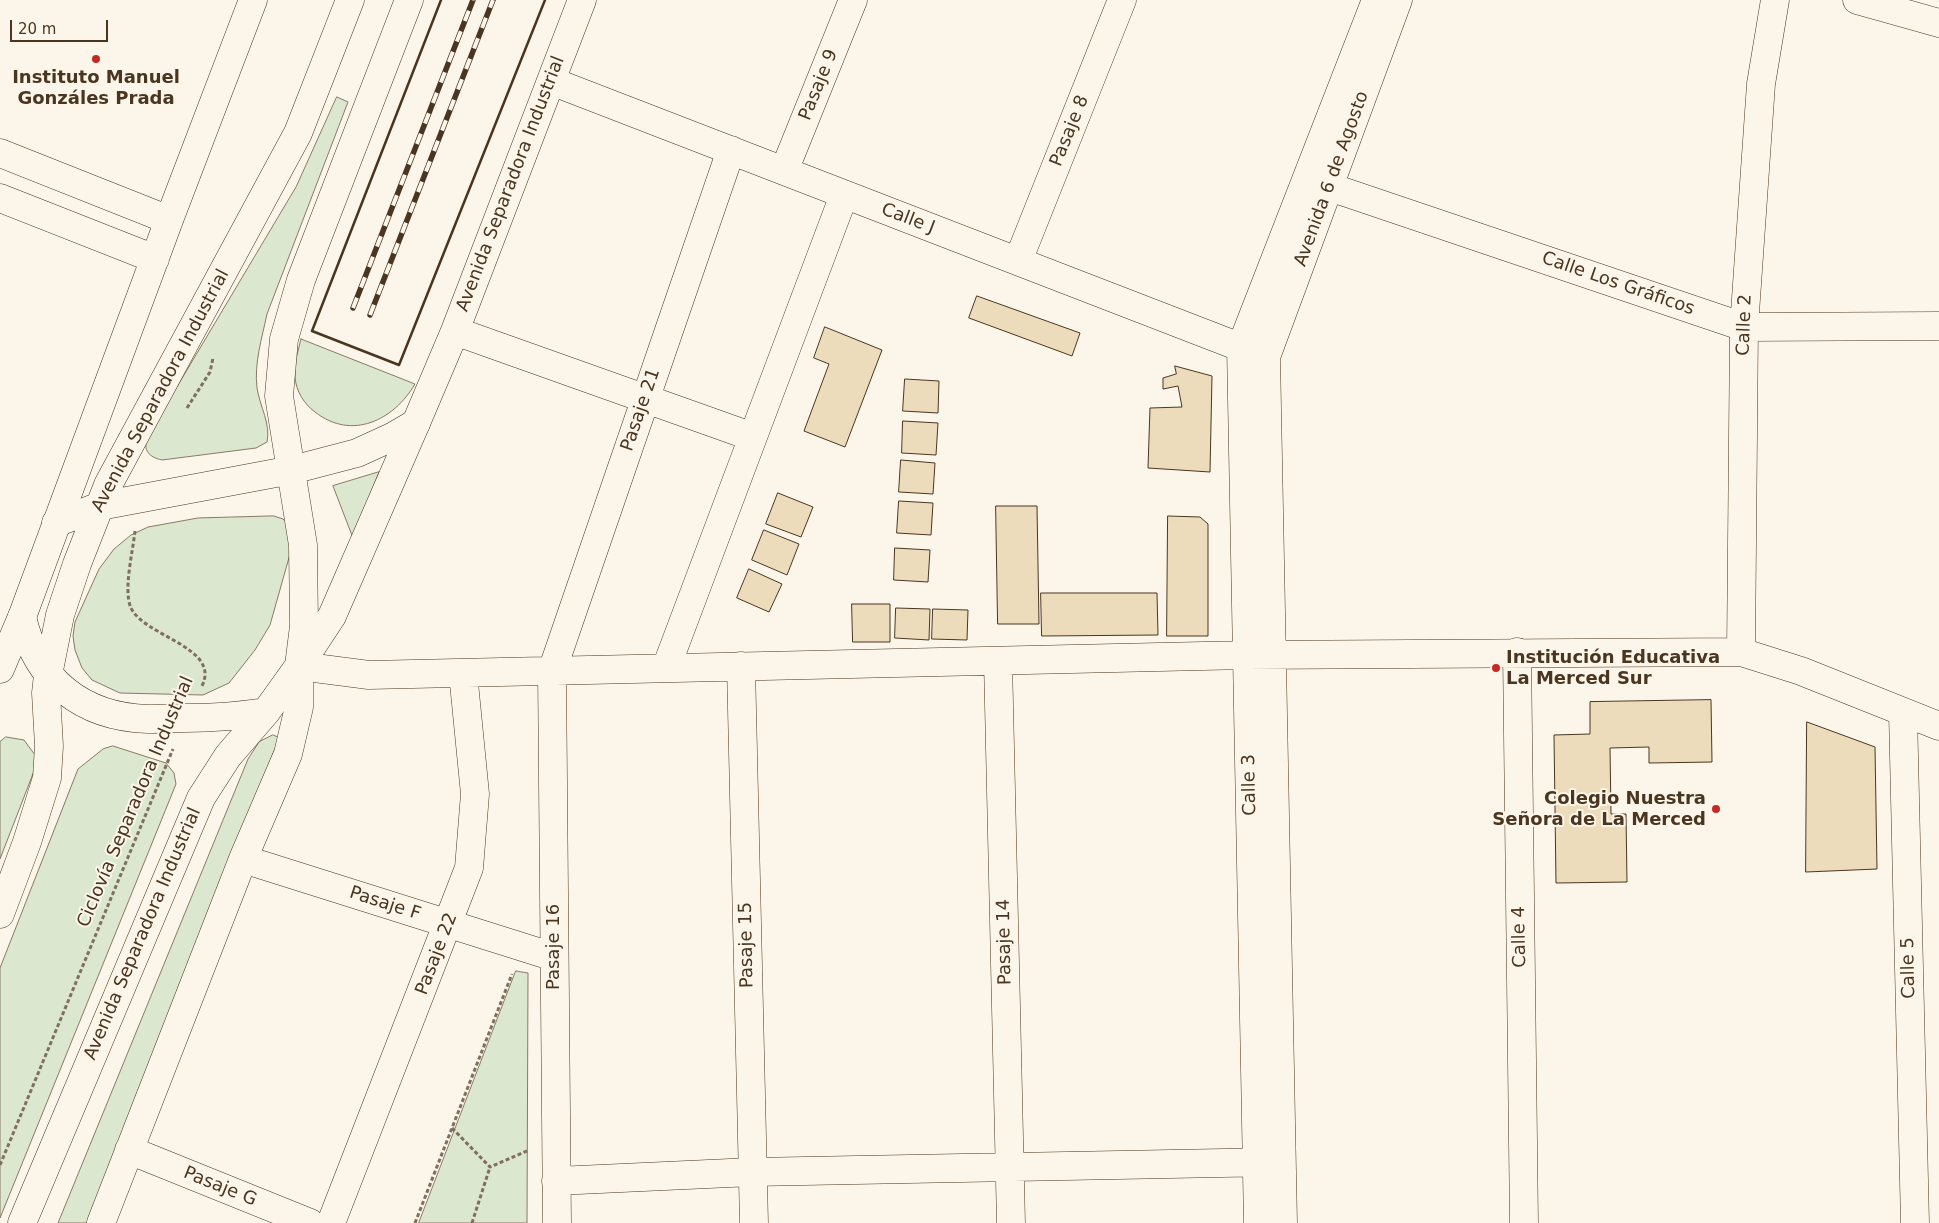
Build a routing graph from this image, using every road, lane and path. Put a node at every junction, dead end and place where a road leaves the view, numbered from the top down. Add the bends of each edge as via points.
1 (253, 0) edge
2 (350, 0) edge
3 (409, 0) edge
4 (582, 0) edge
5 (853, 0) edge
6 (1122, 0) edge
7 (1376, 0) edge
8 (1398, 0) edge
9 (1776, 0) edge
10 (1857, 0) edge
11 (1939, 24) edge
12 (551, 81) junction
13 (731, 150) junction
14 (0, 153) edge
15 (784, 171) junction
16 (1318, 183) junction
17 (844, 194) junction
18 (0, 198) edge
19 (169, 220) junction
20 (155, 259) junction
21 (1018, 261) junction
22 (1939, 326) edge
23 (1744, 327) junction
24 (192, 330) junction
25 (455, 332) junction
26 (1241, 347) junction
27 (1266, 357) junction
28 (645, 399) junction
29 (185, 411) dead end
30 (416, 423) junction
31 (753, 437) junction
32 (292, 470) junction
33 (139, 497) junction
34 (100, 506) junction
35 (56, 522) junction
36 (22, 617) junction
37 (1516, 652) junction
38 (1741, 652) junction
39 (1259, 655) junction
40 (998, 661) junction
41 (300, 666) junction
42 (741, 666) junction
43 (666, 668) junction
44 (0, 669) edge
45 (552, 671) junction
46 (463, 673) junction
47 (48, 675) junction
48 (266, 712) junction
49 (1903, 713) junction
50 (187, 718) junction
51 (1939, 726) edge
52 (243, 859) junction
53 (0, 914) edge
54 (449, 924) junction
55 (522, 948) junction
56 (554, 958) junction
57 (452, 1128) junction
58 (531, 1149) dead end
59 (129, 1150) junction
60 (1270, 1162) junction
61 (0, 1165) edge
62 (490, 1167) junction
63 (1010, 1168) junction
64 (752, 1172) junction
65 (556, 1181) junction
66 (22, 1223) edge
67 (101, 1223) edge
68 (310, 1223) edge
69 (331, 1223) edge
70 (415, 1223) edge
71 (472, 1223) edge
72 (557, 1223) edge
73 (754, 1223) edge
74 (1010, 1223) edge
75 (1258, 1223) edge
76 (1284, 1223) edge
77 (1524, 1223) edge
78 (1915, 1223) edge

1 - 19 street, Avenida Separadora Industrial
2 - 24 street, Avenida Separadora Industrial via 298,133
3 - 32 street via 301,280 284,339 278,396
4 - 12 street, Avenida Separadora Industrial
5 - 15 street, Pasaje 9
6 - 21 street, Pasaje 8
7 - 16 street, Avenida 6 de Agosto
8 - 16 street, Avenida 6 de Agosto
9 - 23 street, Calle 2 via 1762,84
10 - 11 street
12 - 13 street, Calle J
12 - 25 street, Avenida Separadora Industrial
13 - 15 street, Calle J
13 - 28 street, Pasaje 21
14 - 19 street
15 - 17 street, Calle J
16 - 23 street, Calle Los Gráficos
16 - 26 street, Avenida 6 de Agosto
16 - 27 street, Avenida 6 de Agosto
17 - 21 street, Calle J
17 - 31 street
18 - 20 street
19 - 20 street, Avenida Separadora Industrial
20 - 35 street, Avenida Separadora Industrial
21 - 26 street, Calle J
22 - 23 street, Calle Los Gráficos
23 - 38 street, Calle 2
24 - 29 path via 210,345 212,362 210,372
24 - 34 street, Avenida Separadora Industrial via 108,485
25 - 28 street
25 - 30 street, Avenida Separadora Industrial
26 - 27 street, Calle J
26 - 39 street, Calle 3
27 - 39 street, Calle 3
28 - 31 street
28 - 45 street, Pasaje 21
30 - 32 street via 357,454
30 - 41 street, Avenida Separadora Industrial via 332,616
31 - 43 street
32 - 33 street
32 - 41 street via 303,545 304,626
33 - 34 street
33 - 50 path, Ciclovía Separadora Industrial via 128,598 132,610 142,622 188,648 205,668 204,681
34 - 35 street
34 - 47 street, Avenida Separadora Industrial via 60,616
35 - 36 street, Avenida Separadora Industrial
36 - 44 street, Avenida Separadora Industrial
36 - 47 street via 33,653
37 - 38 street
37 - 39 street
37 - 77 street, Calle 4
38 - 49 street via 1801,671
39 - 40 street
39 - 60 street, Calle 3
40 - 42 street
40 - 63 street, Pasaje 14
41 - 46 street via 368,675
41 - 48 street, Avenida Separadora Industrial
41 - 52 street via 299,707 288,754
42 - 43 street
42 - 64 street, Pasaje 15
43 - 45 street
45 - 46 street
45 - 56 street, Pasaje 16
46 - 54 street, Pasaje 22 via 475,794 468,868
47 - 50 street via 71,696 97,710 146,719
47 - 53 street, Avenida Separadora Industrial via 47,778 28,842
48 - 50 street via 211,719
48 - 66 street, Avenida Separadora Industrial via 228,756 201,798
49 - 51 street
49 - 78 street, Calle 5
50 - 61 path, Ciclovía Separadora Industrial
52 - 54 street, Pasaje F
52 - 59 street
54 - 55 street, Pasaje F
54 - 69 street, Pasaje 22
55 - 56 street, Pasaje F
55 - 57 path
56 - 65 street, Pasaje 16
57 - 62 path
57 - 70 path
58 - 62 path
59 - 67 street
59 - 68 street, Pasaje G
60 - 63 street
60 - 75 street, Calle 3
60 - 76 street, Calle 3
62 - 71 path
63 - 64 street
63 - 74 street, Pasaje 14
64 - 65 street
64 - 73 street, Pasaje 15
65 - 72 street, Pasaje 16

